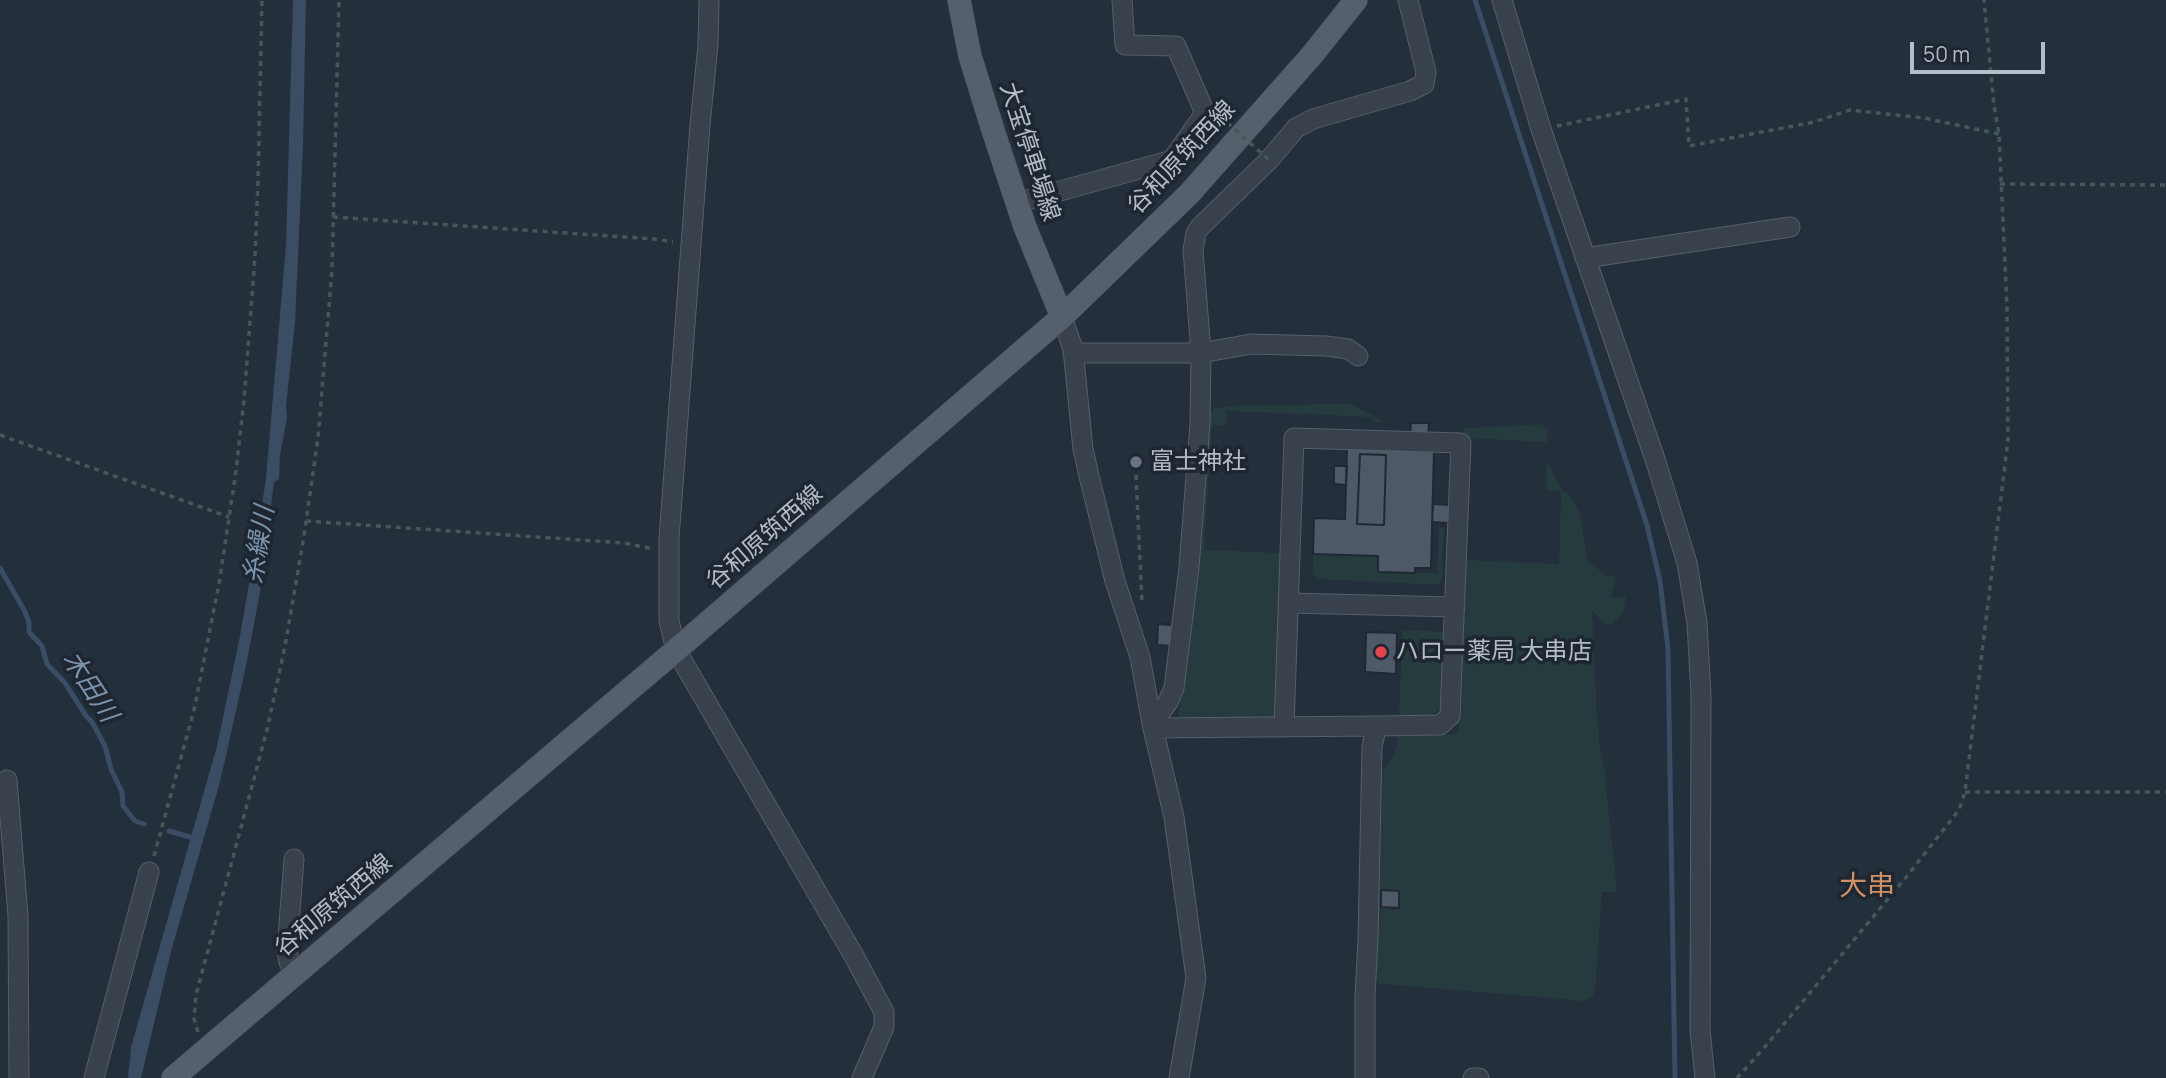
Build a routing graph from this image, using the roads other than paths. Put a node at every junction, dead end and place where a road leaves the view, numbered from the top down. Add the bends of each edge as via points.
1 (709, 0) edge
2 (958, 0) edge
3 (1122, 0) edge
4 (1356, 0) edge
5 (1408, 0) edge
6 (1502, 0) edge
7 (1017, 203) junction
8 (1790, 227) dead end
9 (1585, 258) junction
10 (1062, 317) junction
11 (1073, 353) junction
12 (1200, 353) junction
13 (1358, 356) dead end
14 (1289, 603) junction
15 (1455, 607) junction
16 (676, 650) junction
17 (1153, 726) junction
18 (1377, 726) junction
19 (1284, 727) junction
20 (7, 780) dead end
21 (294, 859) dead end
22 (149, 872) road end
23 (295, 974) junction
24 (180, 1076) edge
25 (19, 1078) edge
26 (94, 1078) edge
27 (862, 1078) edge
28 (1179, 1078) edge
29 (1365, 1078) edge
30 (1705, 1078) edge

1 - 16 street via 669,550 669,621
2 - 7 main road, 大宝停車場線 via 970,56
3 - 7 street via 1125,45 1175,46 1205,113 1172,160
4 - 10 main road, 谷和原筑西線 via 1189,194
5 - 12 street via 1426,72 1424,84 1296,128 1196,233 1193,250
6 - 9 street
7 - 10 main road, 大宝停車場線
8 - 9 street
9 - 30 street via 1679,537 1697,623 1702,695 1700,1030
10 - 11 street
10 - 16 main road, 谷和原筑西線
11 - 12 street
11 - 17 street via 1089,477 1140,657
12 - 13 street via 1251,344 1326,346 1348,349
12 - 17 street via 1200,424 1190,554 1174,688
14 - 15 street
14 - 15 street via 1294,438 1461,443
14 - 19 street
15 - 18 street via 1450,716 1440,725
16 - 23 main road, 谷和原筑西線
16 - 27 street via 884,1012 884,1027
17 - 19 street
17 - 28 street via 1174,817 1196,978
18 - 19 street
18 - 29 street via 1372,746
20 - 25 street via 18,916
21 - 23 street via 287,950
22 - 26 street
23 - 24 main road, 谷和原筑西線

